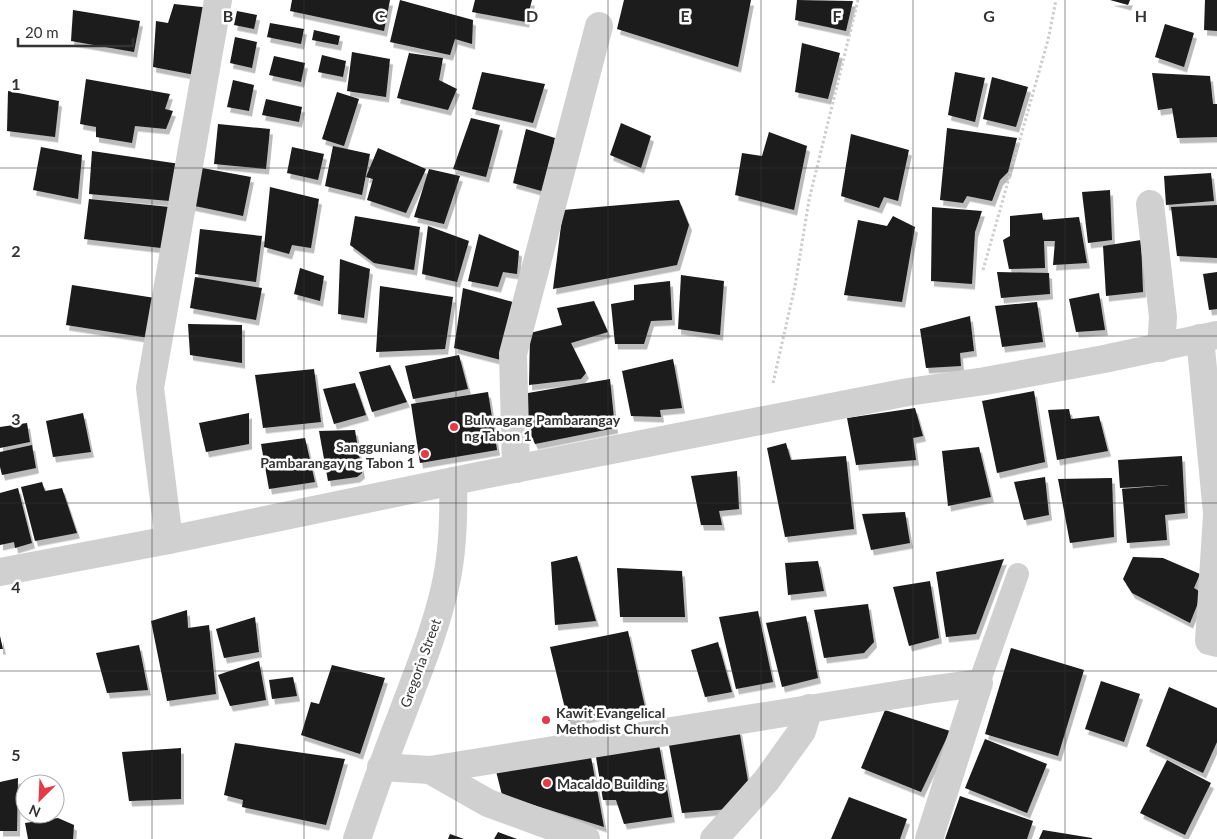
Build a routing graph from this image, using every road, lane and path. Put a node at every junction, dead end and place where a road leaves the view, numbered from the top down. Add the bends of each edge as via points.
1 (218, 0) edge
2 (858, 0) edge
3 (1056, 0) edge
4 (599, 26) dead end
5 (1150, 204) dead end
6 (983, 270) dead end
7 (1209, 337) edge
8 (1161, 348) junction
9 (764, 420) junction
10 (516, 469) junction
11 (453, 481) junction
12 (1217, 514) edge
13 (169, 540) junction
14 (0, 572) edge
15 (1018, 574) dead end
16 (1217, 643) edge
17 (979, 683) junction
18 (809, 708) junction
19 (381, 767) junction
20 (430, 770) junction
21 (357, 839) edge
22 (586, 839) edge
23 (714, 839) edge
24 (929, 839) edge

1 - 13 street via 150,388
2 - 9 path via 809,200 795,286
3 - 6 path via 1048,40
4 - 10 street via 513,354
5 - 8 street via 1163,317
7 - 8 street
7 - 12 street
8 - 9 street
9 - 10 street
10 - 11 street
11 - 13 street
11 - 19 street, Gregoria Street via 452,546 446,586 433,633
12 - 16 street via 1209,641
13 - 14 street
15 - 17 lane
17 - 18 street
17 - 24 street
18 - 20 street
18 - 23 street via 802,731 766,781
19 - 20 street
19 - 21 street, Gregoria Street
20 - 22 street via 488,803

